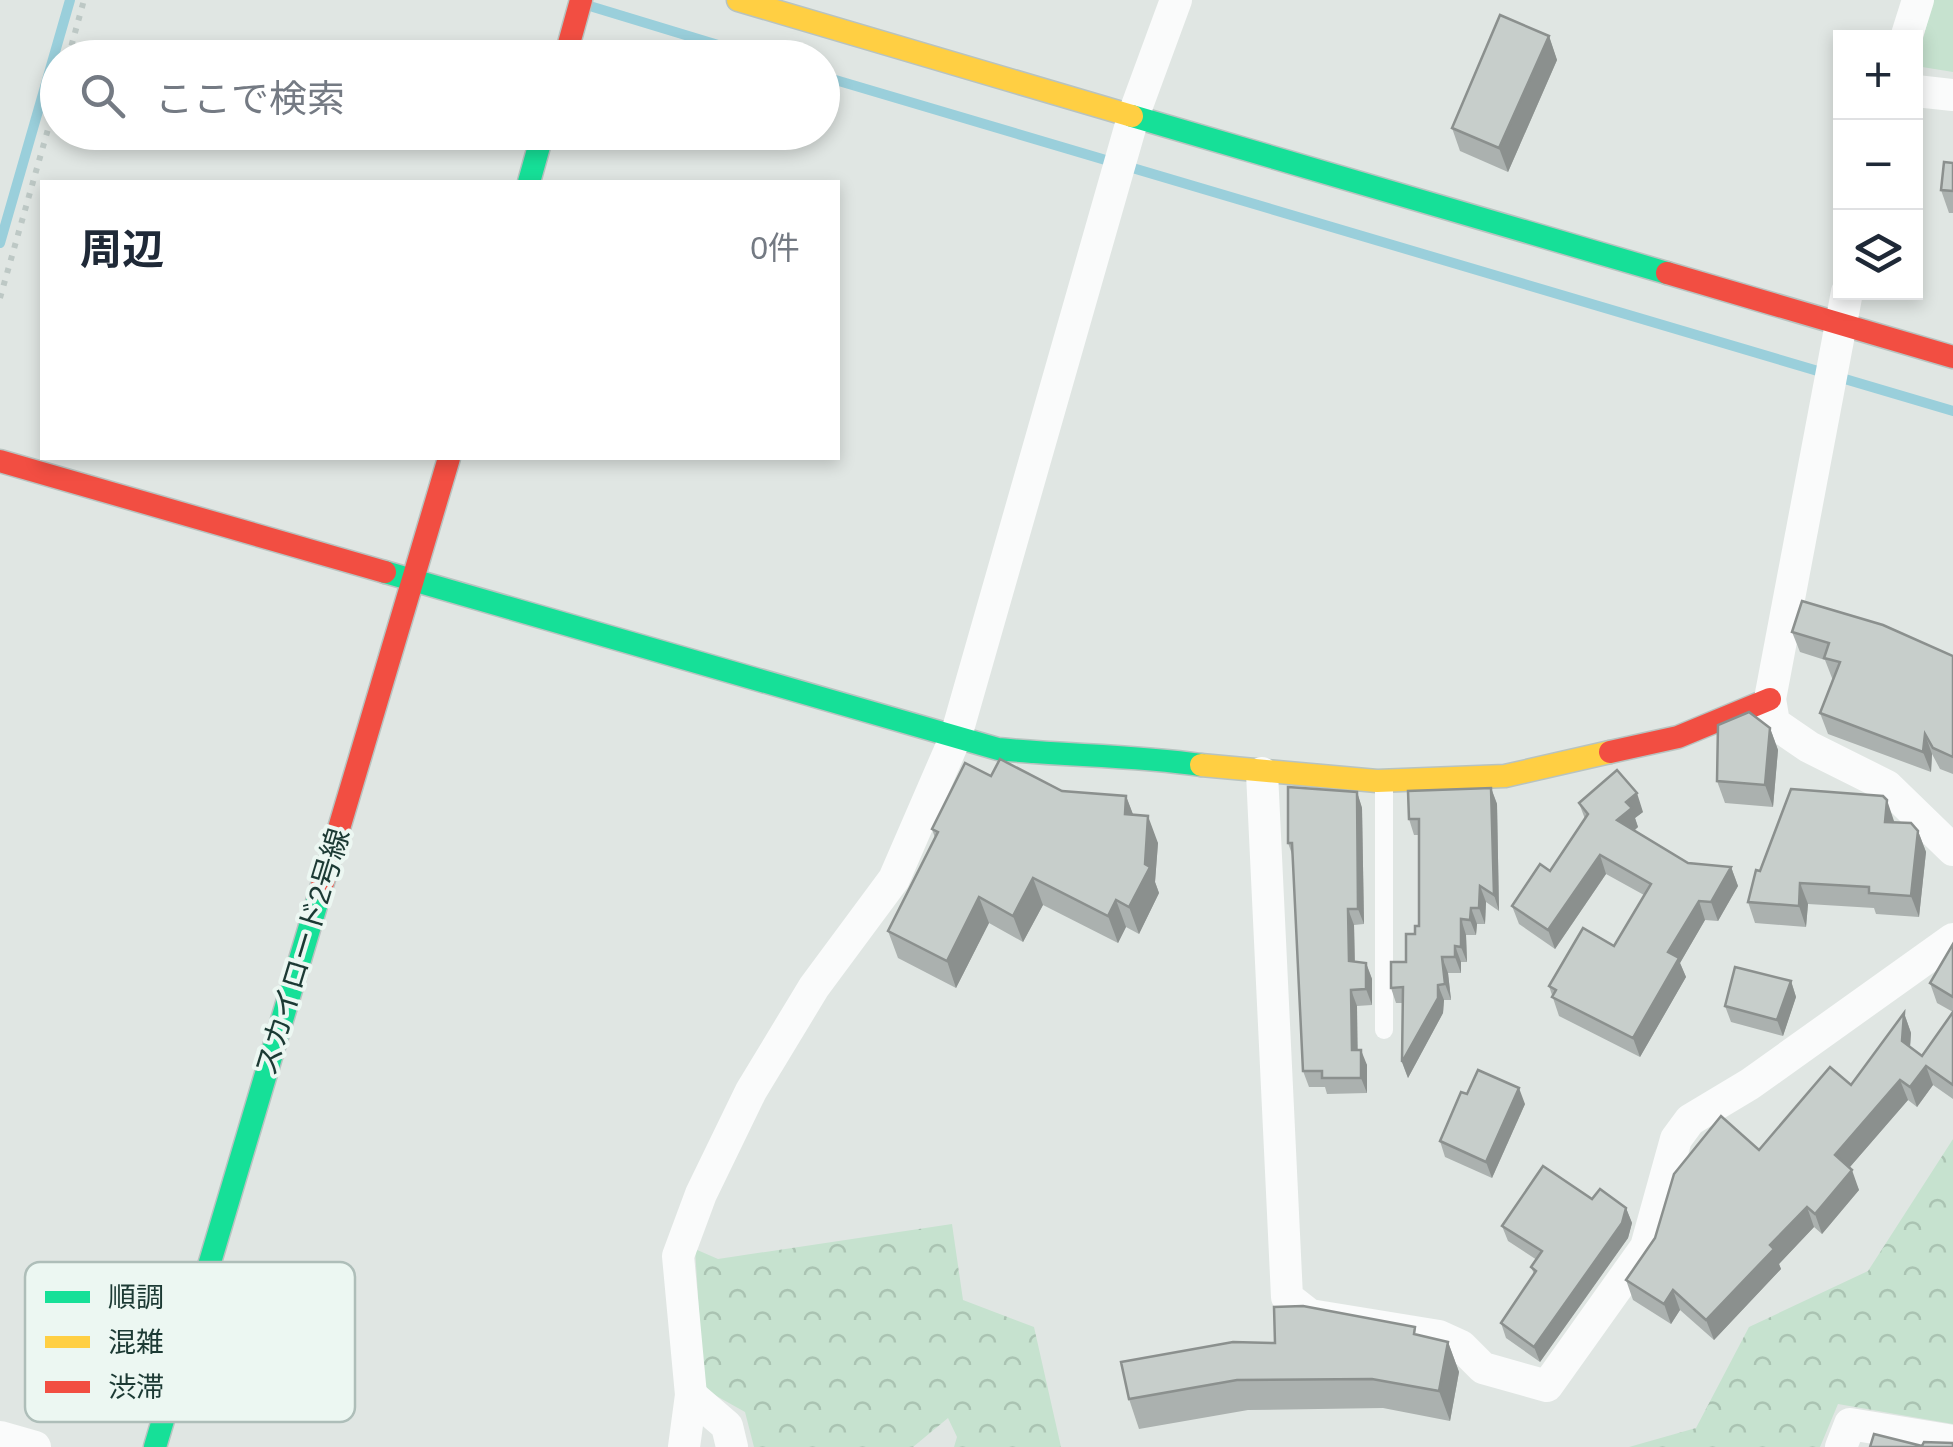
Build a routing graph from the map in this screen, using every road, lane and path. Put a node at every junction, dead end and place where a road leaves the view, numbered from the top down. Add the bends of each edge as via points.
1 (84, 0) edge
2 (581, 0) edge
3 (738, 0) edge
4 (1176, 0) edge
5 (1918, 0) edge
6 (1909, 30) edge
7 (73, 40) edge
8 (570, 40) edge
9 (1923, 92) edge
10 (1953, 94) edge
11 (1134, 114) junction
12 (42, 150) edge
13 (538, 150) edge
14 (530, 180) edge
15 (0, 298) edge
16 (1844, 308) edge
17 (1953, 357) edge
18 (447, 460) edge
19 (0, 462) edge
20 (412, 582) junction
21 (1770, 700) junction
22 (956, 736) junction
23 (1262, 773) junction
24 (1384, 780) junction
25 (1953, 850) edge
26 (1953, 939) edge
27 (1384, 1030) dead end
28 (209, 1262) edge
29 (691, 1395) junction
30 (161, 1422) edge
31 (0, 1437) edge
32 (1953, 1441) edge
33 (35, 1447) edge
34 (154, 1447) edge
35 (684, 1447) edge
36 (732, 1447) edge
37 (1841, 1447) edge

1 - 7 path
2 - 8 street
3 - 11 street
4 - 11 street
5 - 6 street
9 - 10 street
11 - 16 street
11 - 22 street
12 - 15 path
13 - 14 street
16 - 17 street
16 - 21 street
18 - 20 street, スカイロード2号線
19 - 20 street
20 - 22 street
20 - 28 street, スカイロード2号線
21 - 24 street via 1678,737 1592,759 1505,776
21 - 25 street via 1774,723 1888,786
22 - 23 street via 998,750 1130,755
22 - 29 street via 894,879 814,987 701,1194 678,1256
23 - 24 street
23 - 26 street via 1286,1297 1310,1315 1439,1336 1483,1368 1547,1386 1646,1247 1676,1138 1690,1120
24 - 27 lane
29 - 35 street
29 - 36 street via 727,1426
30 - 34 street, スカイロード2号線
31 - 33 street
32 - 37 street via 1850,1424

